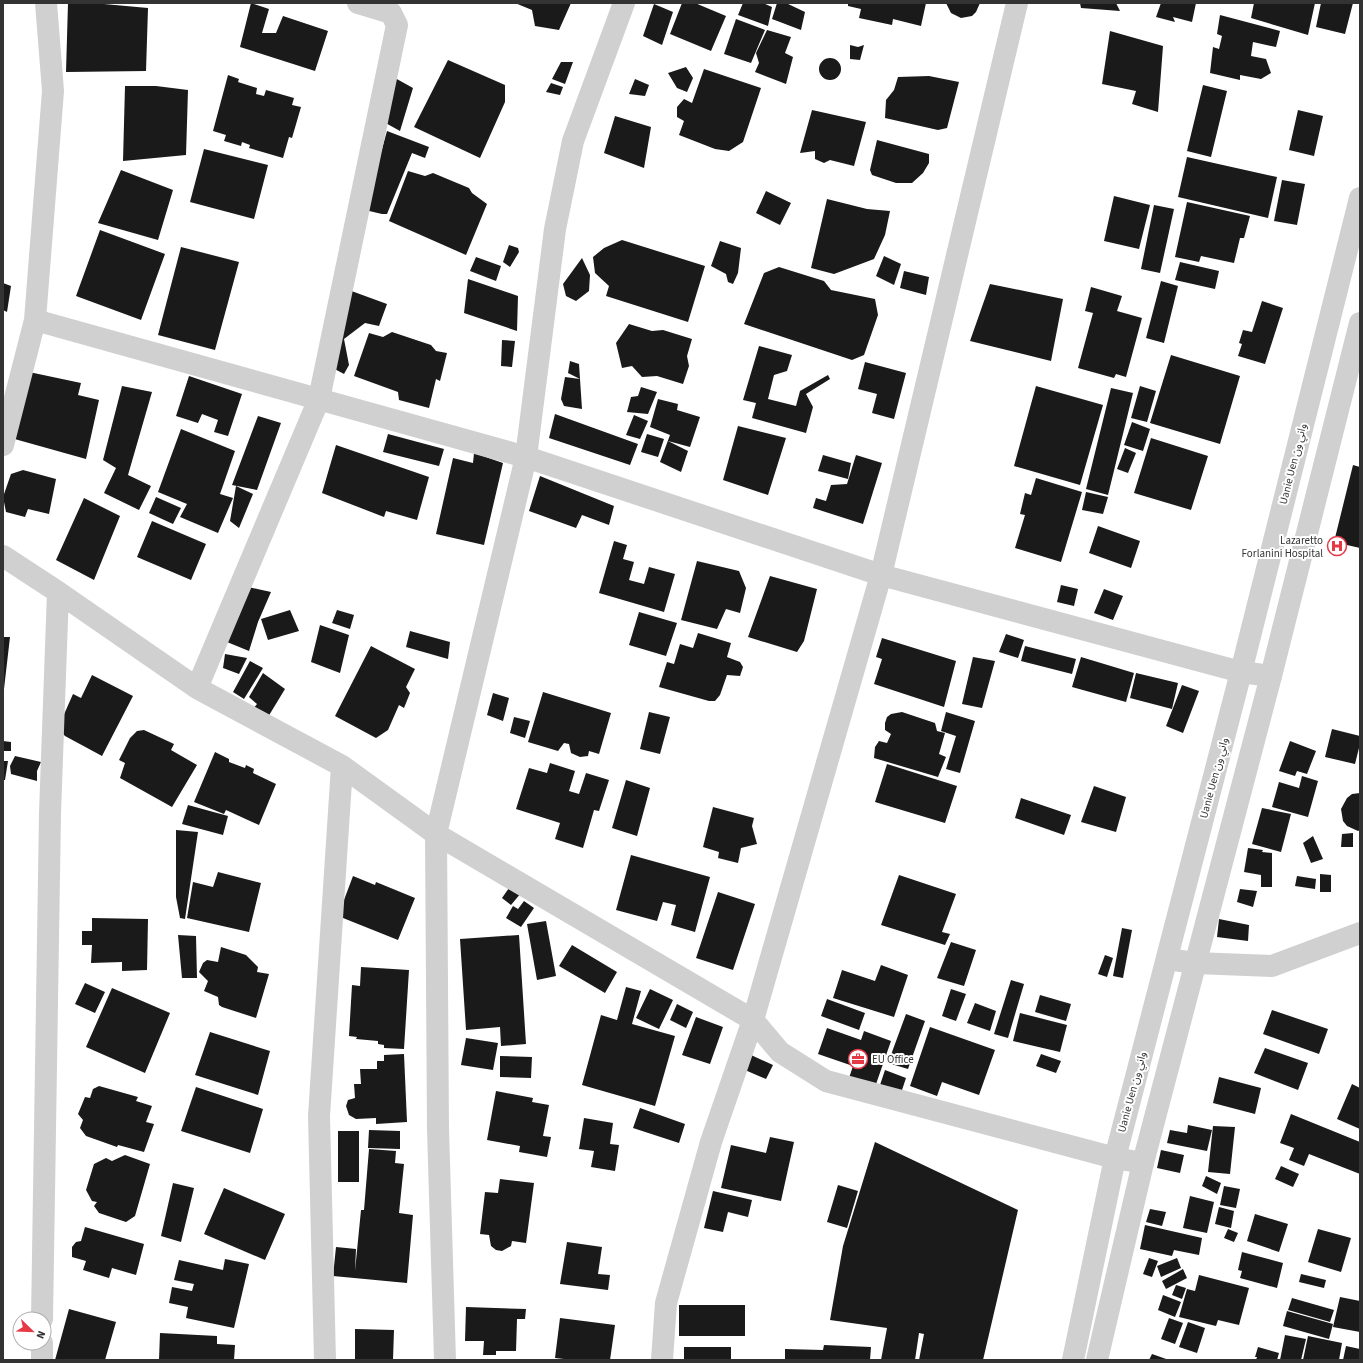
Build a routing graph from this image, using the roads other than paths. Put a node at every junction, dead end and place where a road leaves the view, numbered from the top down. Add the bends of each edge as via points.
1 (46, 3) edge
2 (358, 3) edge
3 (624, 3) edge
4 (1016, 3) edge
5 (1360, 198) edge
6 (1331, 314) junction
7 (1360, 316) edge
8 (35, 320) junction
9 (1360, 324) edge
10 (319, 399) junction
11 (3, 445) edge
12 (526, 457) junction
13 (3, 556) edge
14 (881, 575) junction
15 (58, 592) junction
16 (1242, 672) junction
17 (1271, 676) junction
18 (197, 688) junction
19 (342, 766) junction
20 (436, 834) junction
21 (1360, 933) edge
22 (1167, 959) junction
23 (1195, 963) junction
24 (753, 1020) junction
25 (1115, 1158) junction
26 (1143, 1163) junction
27 (42, 1311) edge
28 (325, 1360) edge
29 (445, 1360) edge
30 (662, 1360) edge
31 (1073, 1360) edge
32 (1097, 1360) edge

1 - 8 street via 53,91
2 - 10 street via 391,13 397,25
3 - 12 street via 573,141 555,229
4 - 14 street
5 - 6 street, Uanie Uen واني ون
6 - 7 street
6 - 16 street, Uanie Uen واني ون
8 - 10 street
8 - 11 street
9 - 17 street
10 - 12 street
10 - 18 street
12 - 14 street
12 - 20 street
13 - 15 street
14 - 16 street
14 - 24 street
15 - 18 street
15 - 27 street via 50,813
16 - 17 street
16 - 22 street, Uanie Uen واني ون
17 - 23 street
18 - 19 street
19 - 20 street
19 - 28 street via 319,1116
20 - 24 street
20 - 29 street via 438,1129
21 - 23 street via 1272,966
22 - 23 street
22 - 25 street, Uanie Uen واني ون
23 - 26 street
24 - 25 street via 780,1052 826,1081
24 - 30 street via 712,1142 666,1303
25 - 26 street
25 - 31 street, Uanie Uen واني ون
26 - 32 street

